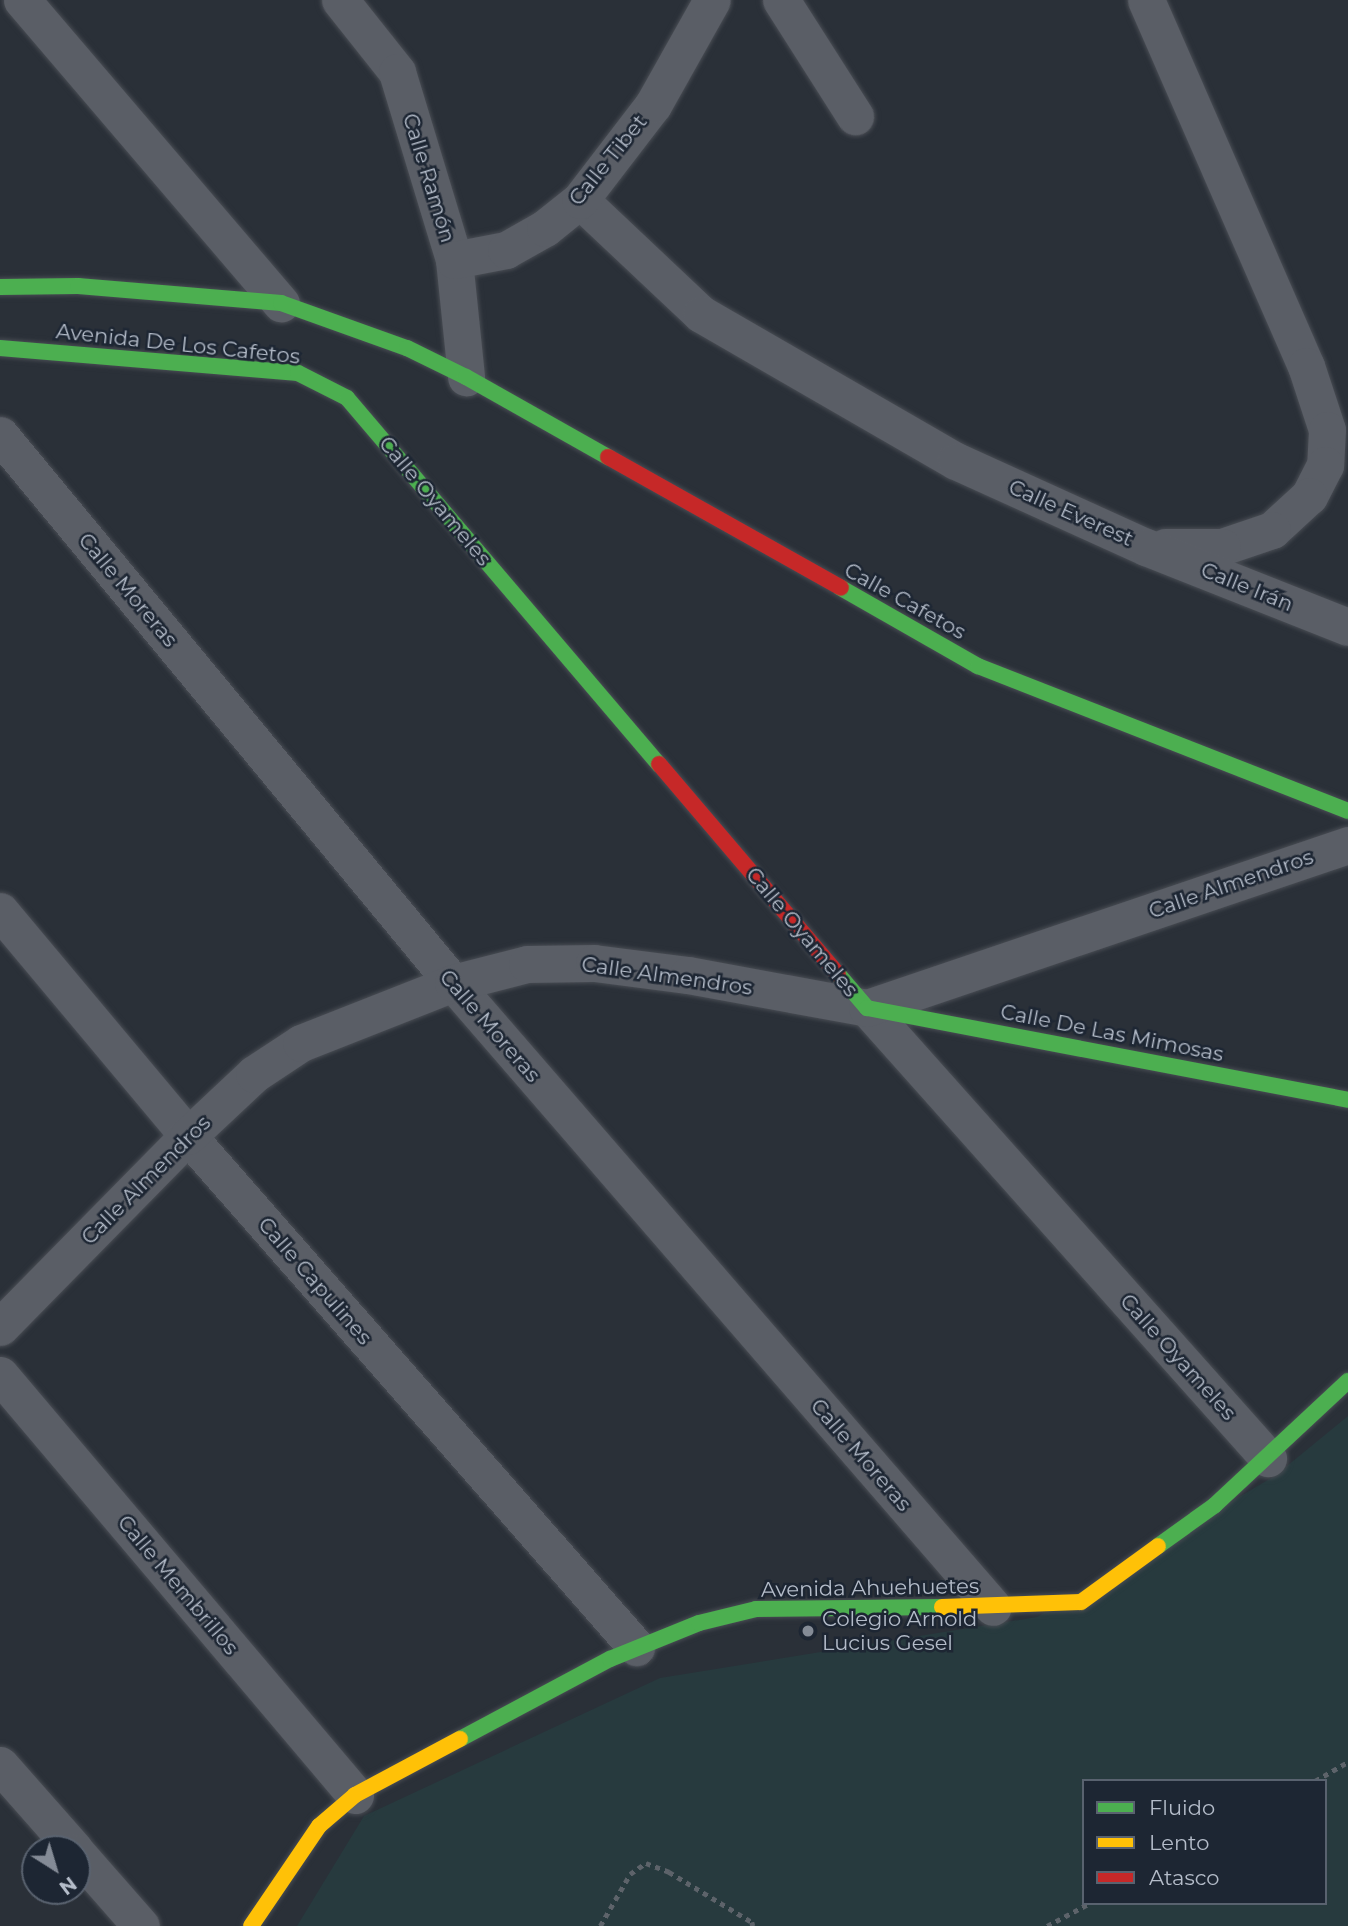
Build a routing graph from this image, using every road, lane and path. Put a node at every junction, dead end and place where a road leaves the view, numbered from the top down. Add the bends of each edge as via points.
1 (22, 0) edge
2 (340, 0) edge
3 (712, 0) edge
4 (781, 0) edge
5 (1146, 0) edge
6 (855, 116) dead end
7 (580, 200) junction
8 (454, 260) junction
9 (0, 287) edge
10 (281, 303) junction
11 (0, 348) edge
12 (466, 377) junction
13 (347, 398) joint
14 (1338, 431) edge
15 (0, 435) edge
16 (1146, 547) junction
17 (1348, 627) edge
18 (1348, 811) edge
19 (1348, 845) edge
20 (0, 911) edge
21 (453, 983) junction
22 (867, 1008) junction
23 (1348, 1100) edge
24 (188, 1136) junction
25 (0, 1327) edge
26 (0, 1375) edge
27 (1348, 1381) edge
28 (1268, 1458) junction
29 (993, 1607) junction
30 (636, 1647) junction
31 (1348, 1762) edge
32 (0, 1765) edge
33 (1318, 1779) edge
34 (355, 1795) junction
35 (61, 1835) edge
36 (91, 1869) edge
37 (1086, 1905) edge
38 (141, 1926) edge
39 (251, 1926) edge
40 (600, 1926) edge
41 (753, 1926) edge
42 (1047, 1926) edge

1 - 10 street
2 - 8 street, Calle Ramón via 397,72
3 - 7 street, Calle Tibet via 653,105
4 - 6 street
5 - 14 street, Calle Everest
7 - 8 street, Calle Tibet via 545,228 506,250
7 - 16 street, Calle Everest via 701,314 956,461
8 - 12 street, Calle Ramón
9 - 10 street via 78,286
10 - 12 street via 407,348
11 - 13 street, Avenida De Los Cafetos via 299,373
12 - 18 street, Calle Cafetos via 978,666
13 - 22 street, Calle Oyameles
14 - 16 street, Calle Everest via 1309,496 1272,530 1222,547
15 - 21 street, Calle Moreras
16 - 17 street, Calle Irán
19 - 22 street, Calle Almendros
20 - 24 street, Calle Capulines
21 - 22 street, Calle Almendros via 527,964 594,963
21 - 24 street, Calle Almendros via 301,1043 254,1074
21 - 29 street, Calle Moreras
22 - 23 street, Calle De Las Mimosas
22 - 28 street, Calle Oyameles
24 - 25 street, Calle Almendros
24 - 30 street, Calle Capulines
26 - 34 street, Calle Membrillos
27 - 28 street, Avenida Ahuehuetes
28 - 29 street, Avenida Ahuehuetes via 1215,1505 1081,1602
29 - 30 street, Avenida Ahuehuetes via 756,1609 699,1623
30 - 34 street, Avenida Ahuehuetes
31 - 33 path
32 - 35 street
34 - 39 street, Avenida Ahuehuetes via 319,1826
36 - 38 street
37 - 42 path
40 - 41 path via 630,1874 646,1863

